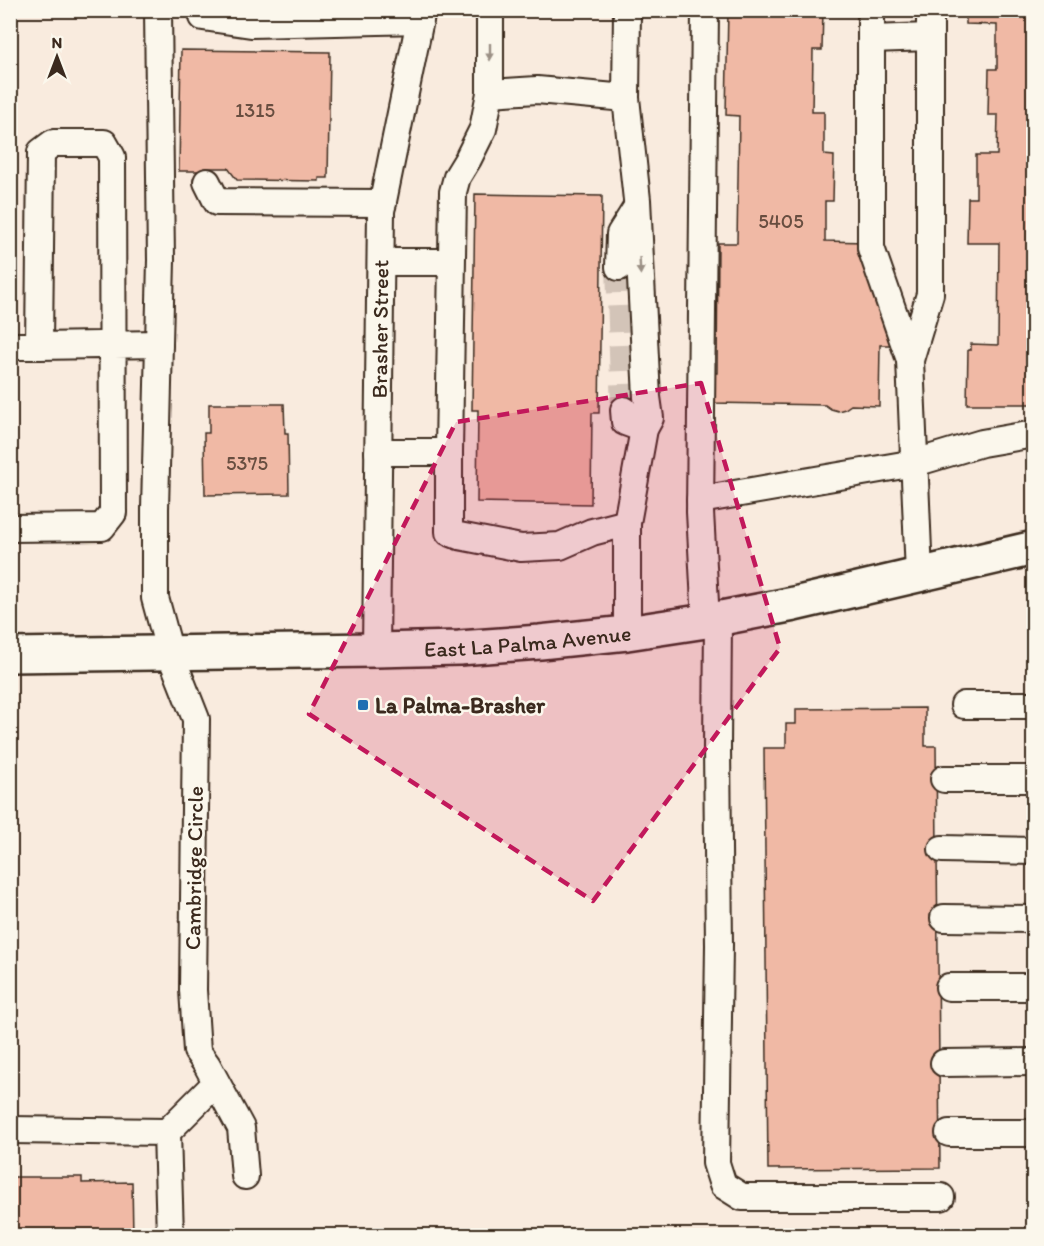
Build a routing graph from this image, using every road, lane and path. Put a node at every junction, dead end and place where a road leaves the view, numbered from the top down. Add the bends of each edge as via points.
1 (158, 10) edge
2 (202, 10) edge
3 (490, 10) edge
4 (627, 10) edge
5 (705, 10) edge
6 (871, 10) edge
7 (930, 10) edge
8 (421, 15) edge
9 (930, 38) junction
10 (871, 39) junction
11 (490, 93) junction
12 (626, 98) junction
13 (207, 182) dead end
14 (383, 203) junction
15 (637, 207) junction
16 (381, 262) junction
17 (451, 262) junction
18 (619, 267) tunnel mouth
19 (159, 344) junction
20 (113, 345) junction
21 (10, 346) edge
22 (39, 346) junction
23 (910, 360) junction
24 (624, 410) tunnel mouth
25 (644, 429) junction
26 (1034, 434) edge
27 (378, 452) junction
28 (449, 452) junction
29 (915, 463) junction
30 (700, 500) junction
31 (627, 523) junction
32 (10, 528) edge
33 (1034, 548) edge
34 (919, 575) junction
35 (712, 620) junction
36 (627, 633) junction
37 (376, 650) junction
38 (170, 653) junction
39 (10, 655) edge
40 (964, 705) dead end
41 (1034, 705) edge
42 (944, 779) dead end
43 (1034, 779) edge
44 (942, 849) dead end
45 (1034, 851) edge
46 (944, 918) dead end
47 (1034, 919) edge
48 (950, 987) dead end
49 (1034, 987) edge
50 (1034, 1062) edge
51 (944, 1063) dead end
52 (216, 1083) junction
53 (10, 1130) edge
54 (167, 1132) junction
55 (949, 1133) dead end
56 (1034, 1133) edge
57 (245, 1176) dead end
58 (941, 1197) dead end
59 (170, 1236) edge

1 - 19 street, Cambridge Circle
2 - 8 street via 203,16 251,24
3 -> 11 street
4 - 12 street
5 - 30 street
6 - 10 street
7 - 9 street
8 - 14 street, Brasher Street
9 - 10 street
9 - 23 street via 930,294
10 - 23 street via 871,248
11 - 12 street via 537,90
11 - 17 street via 483,129 457,177
12 - 15 street
13 - 14 street via 217,202
14 - 16 street, Brasher Street
15 - 18 street via 620,234
15 -> 25 street via 650,418
16 - 17 street
16 - 27 street, Brasher Street
17 - 28 street
19 - 20 street
19 - 38 street, Cambridge Circle via 156,598
20 - 22 street
20 - 22 street via 112,157 104,143 53,143 41,152
20 - 32 street via 113,513 102,527
21 - 22 street
23 - 29 street
24 - 25 street via 625,422
25 - 31 street
26 - 29 street via 982,443
27 - 28 street
27 - 37 street, Brasher Street
28 - 31 street via 449,532 459,536 520,548 560,546
29 - 30 street
29 - 34 street
30 - 35 street
31 - 36 street
33 - 34 main road, East La Palma Avenue
34 - 35 main road, East La Palma Avenue
35 - 36 main road, East La Palma Avenue
35 - 58 street via 719,945 716,1163 723,1185 742,1197
36 - 37 main road, East La Palma Avenue via 471,647
37 - 38 main road, East La Palma Avenue
38 - 39 main road, East La Palma Avenue
38 - 52 street, Cambridge Circle via 196,719 193,990 197,1051
40 - 41 street
42 - 43 street
44 - 45 street
46 - 47 street
48 - 49 street
50 - 51 street
52 - 54 street
52 - 57 street, Cambridge Circle via 241,1128
53 - 54 street
54 - 59 street
55 - 56 street

